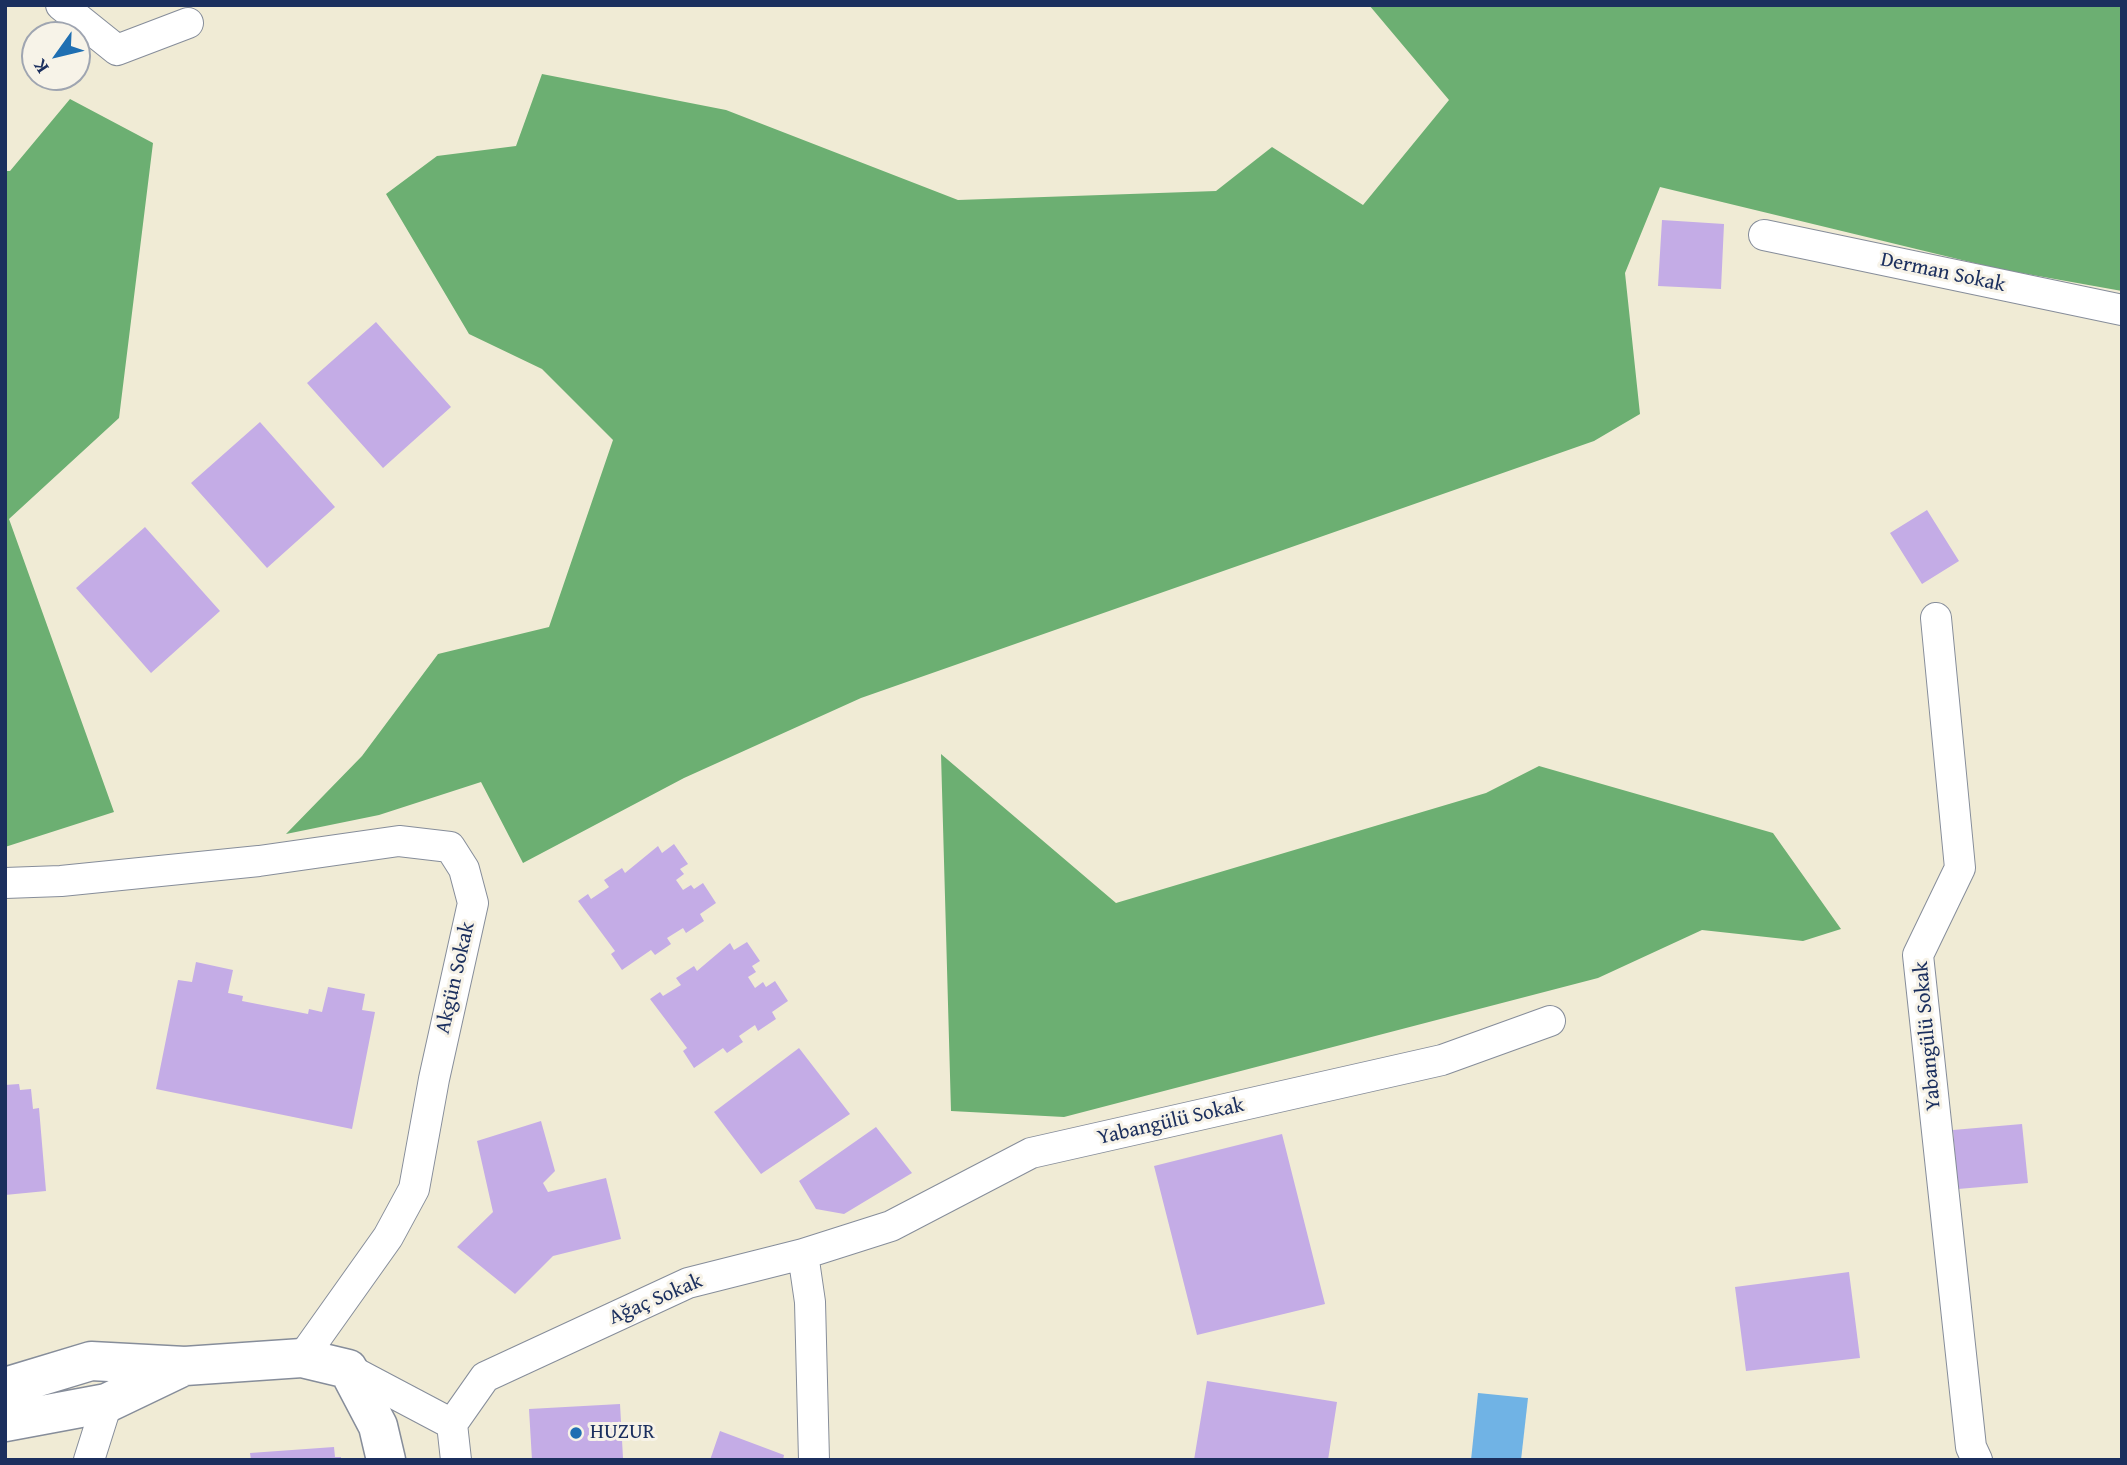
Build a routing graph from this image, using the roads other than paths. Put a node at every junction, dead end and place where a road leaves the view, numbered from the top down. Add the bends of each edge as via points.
1 (61, 5) edge
2 (188, 23) dead end
3 (1764, 235) dead end
4 (2122, 310) edge
5 (1936, 618) dead end
6 (5, 883) edge
7 (1550, 1021) dead end
8 (803, 1254) junction
9 (302, 1358) junction
10 (185, 1366) junction
11 (348, 1370) junction
12 (5, 1387) edge
13 (107, 1403) junction
14 (5, 1422) edge
15 (452, 1424) junction
16 (89, 1460) edge
17 (386, 1460) edge
18 (456, 1460) edge
19 (814, 1460) edge
20 (1977, 1460) edge

1 - 2 street via 117,50
3 - 4 street, Derman Sokak
5 - 20 street, Yabangülü Sokak via 1960,868 1918,955 1971,1447
6 - 9 street, Akgün Sokak via 259,861 399,841 450,847 464,869 473,903 414,1189 388,1237
7 - 8 street, Yabangülü Sokak via 1442,1060 1031,1153 891,1226
8 - 15 street, Ağaç Sokak via 688,1283 497,1371 485,1377
8 - 19 street via 810,1302
9 - 10 street
9 - 11 street
10 - 12 street via 91,1361
10 - 13 street
11 - 15 street
11 - 17 street via 378,1426
13 - 14 street
13 - 16 street
15 - 18 street

